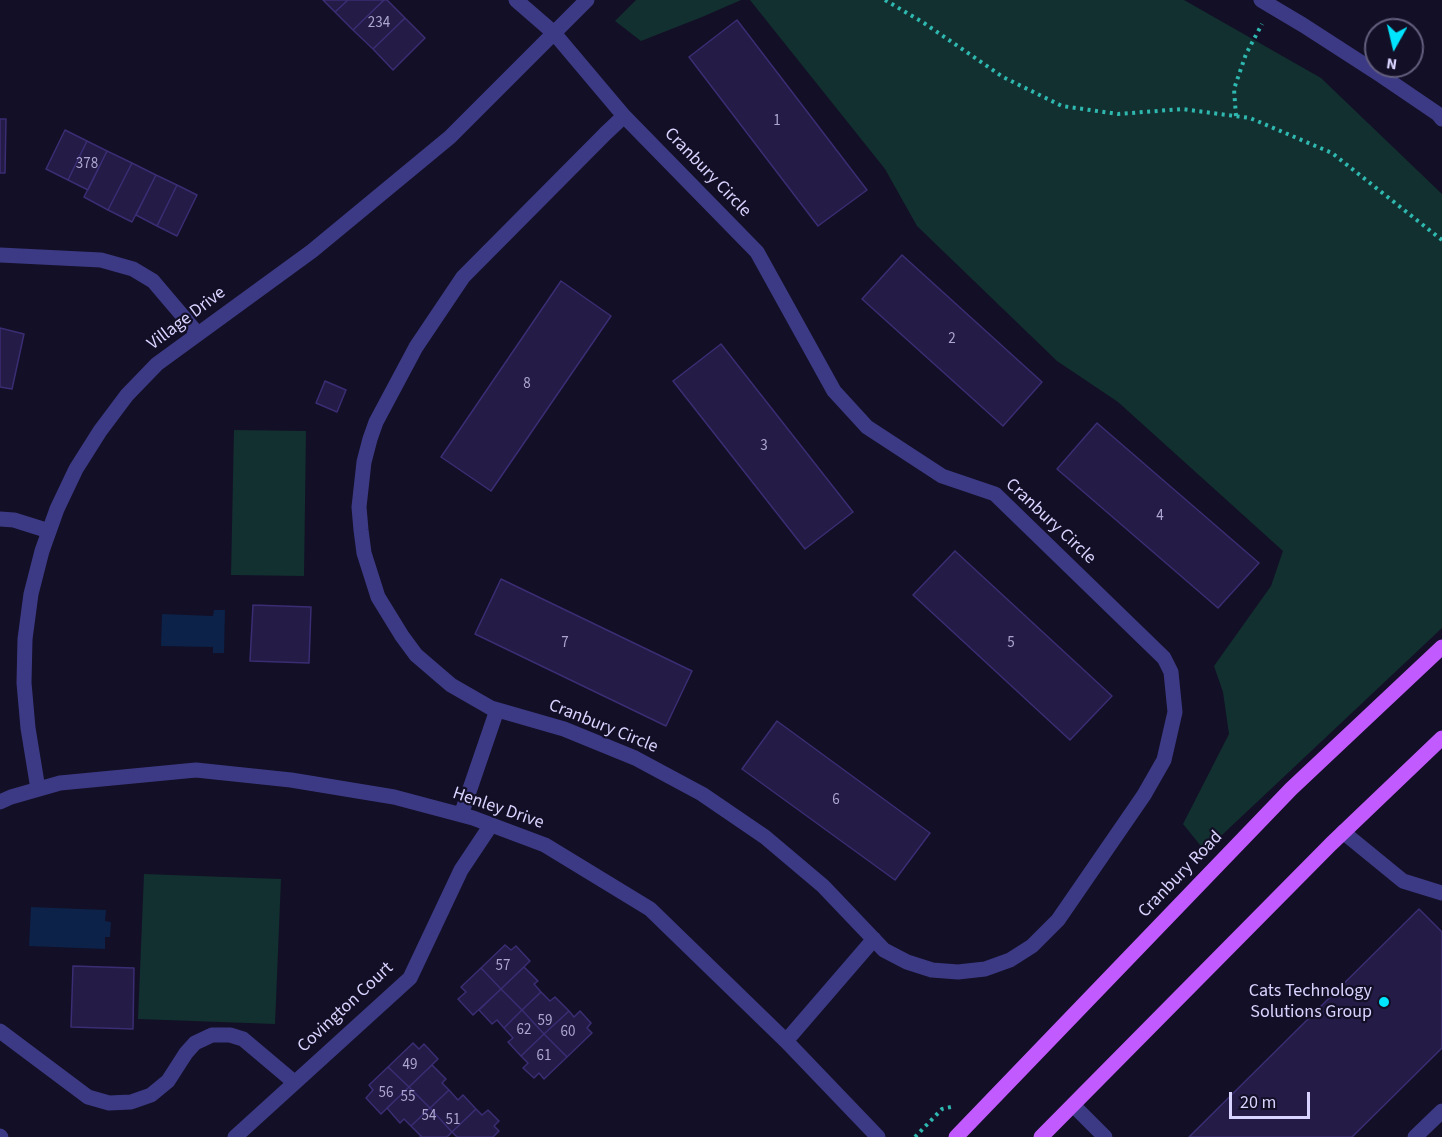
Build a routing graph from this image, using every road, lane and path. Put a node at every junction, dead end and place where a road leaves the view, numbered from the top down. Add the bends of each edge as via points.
1 (516, 0) edge
2 (587, 0) edge
3 (885, 0) edge
4 (1267, 3) edge
5 (554, 33) junction
6 (1441, 115) edge
7 (624, 116) junction
8 (1236, 116) junction
9 (1442, 240) edge
10 (0, 255) edge
11 (198, 334) junction
12 (0, 519) edge
13 (49, 531) junction
14 (1442, 647) edge
15 (497, 710) junction
16 (1439, 745) edge
17 (39, 789) junction
18 (0, 802) edge
19 (461, 815) junction
20 (491, 825) junction
21 (1343, 831) junction
22 (1442, 893) edge
23 (874, 939) junction
24 (0, 1031) edge
25 (786, 1041) junction
26 (294, 1082) junction
27 (1073, 1105) junction
28 (1442, 1111) edge
29 (235, 1137) edge
30 (878, 1137) edge
31 (956, 1137) edge
32 (1041, 1137) edge
33 (1105, 1137) edge
34 (1415, 1137) edge

1 - 5 street
2 - 5 street, Village Drive
3 - 8 path via 1003,77 1062,106 1118,114 1182,109
4 - 6 street
4 - 8 path via 1234,89
5 - 7 street
5 - 11 street, Village Drive via 450,137 312,252
7 - 15 street, Cranbury Circle via 463,277 416,347 376,422 364,462 360,484 361,530 378,597 416,655 451,685
7 - 23 street, Cranbury Circle via 757,252 834,391 867,427 942,476 995,494 1164,658 1171,672 1175,712 1164,760 1058,920 1032,946 985,969 958,972 932,970 907,962 884,950
8 - 9 path via 1250,118 1332,153
10 - 11 street via 101,260 133,269 153,281
11 - 13 street, Village Drive via 158,364 127,395 76,469
12 - 13 street
13 - 17 street, Village Drive via 31,594 25,639 28,728
14 - 31 main road, Cranbury Road via 1291,789
15 - 19 street
15 - 23 street, Cranbury Circle via 564,729 634,758 702,794 765,837 824,886
16 - 21 main road
17 - 18 street, Henley Drive
17 - 19 street, Henley Drive via 60,783 196,770 394,797
19 - 20 street, Henley Drive
20 - 25 street, Henley Drive via 545,845 650,909
20 - 26 street, Covington Court via 461,870 410,978
21 - 22 street via 1403,881
21 - 27 main road
23 - 25 street
24 - 26 street via 88,1097 109,1103 131,1102 151,1095 168,1081 195,1043 212,1035 243,1039
25 - 30 street, Henley Drive
26 - 29 street, Covington Court
27 - 32 main road
27 - 33 street
28 - 34 street

